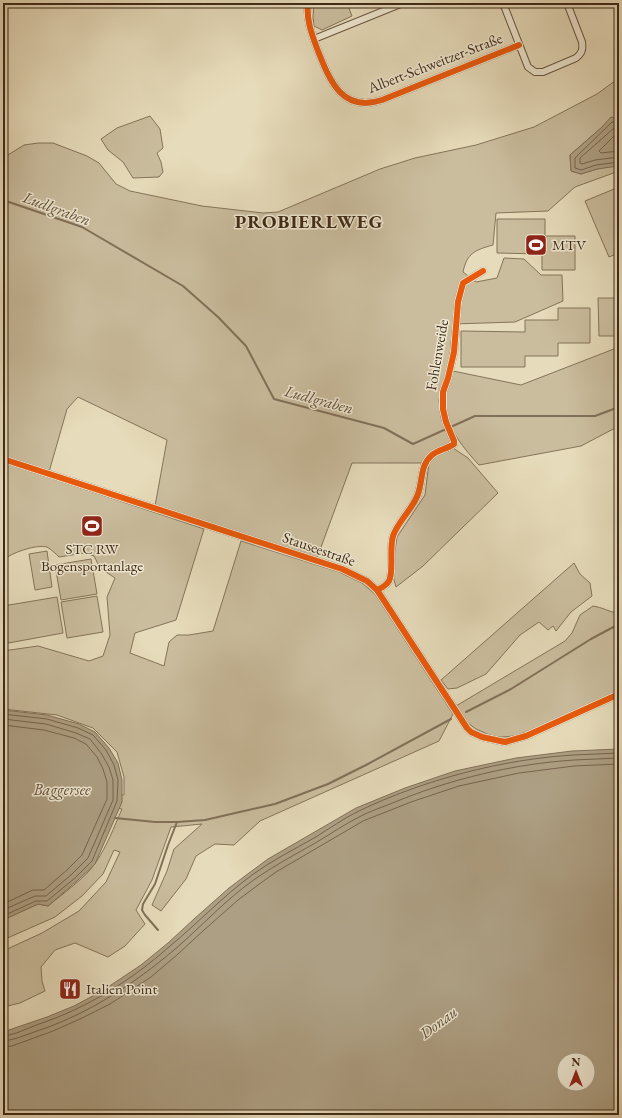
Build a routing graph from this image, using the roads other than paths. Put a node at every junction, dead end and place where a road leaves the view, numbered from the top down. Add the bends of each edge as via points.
1 (308, 3) edge
2 (403, 3) edge
3 (503, 3) edge
4 (567, 3) edge
5 (314, 39) junction
6 (519, 45) junction
7 (483, 271) dead end
8 (3, 459) edge
9 (377, 590) junction
10 (619, 694) edge

1 - 5 street, Albert-Schweitzer-Straße via 307,21
2 - 5 street
3 - 6 street
4 - 6 street via 582,42 581,54 543,72 535,72 528,67
5 - 6 street, Albert-Schweitzer-Straße via 335,88 348,98 364,103 382,100
7 - 9 street, Fohlenweide via 463,283 458,302 454,352 443,392 443,409 454,444 433,454 424,466 417,496 393,535 389,580 384,587
8 - 9 street, Stauseestraße via 342,569 367,580
9 - 10 street, Stauseestraße via 467,728 482,737 505,742 526,736

